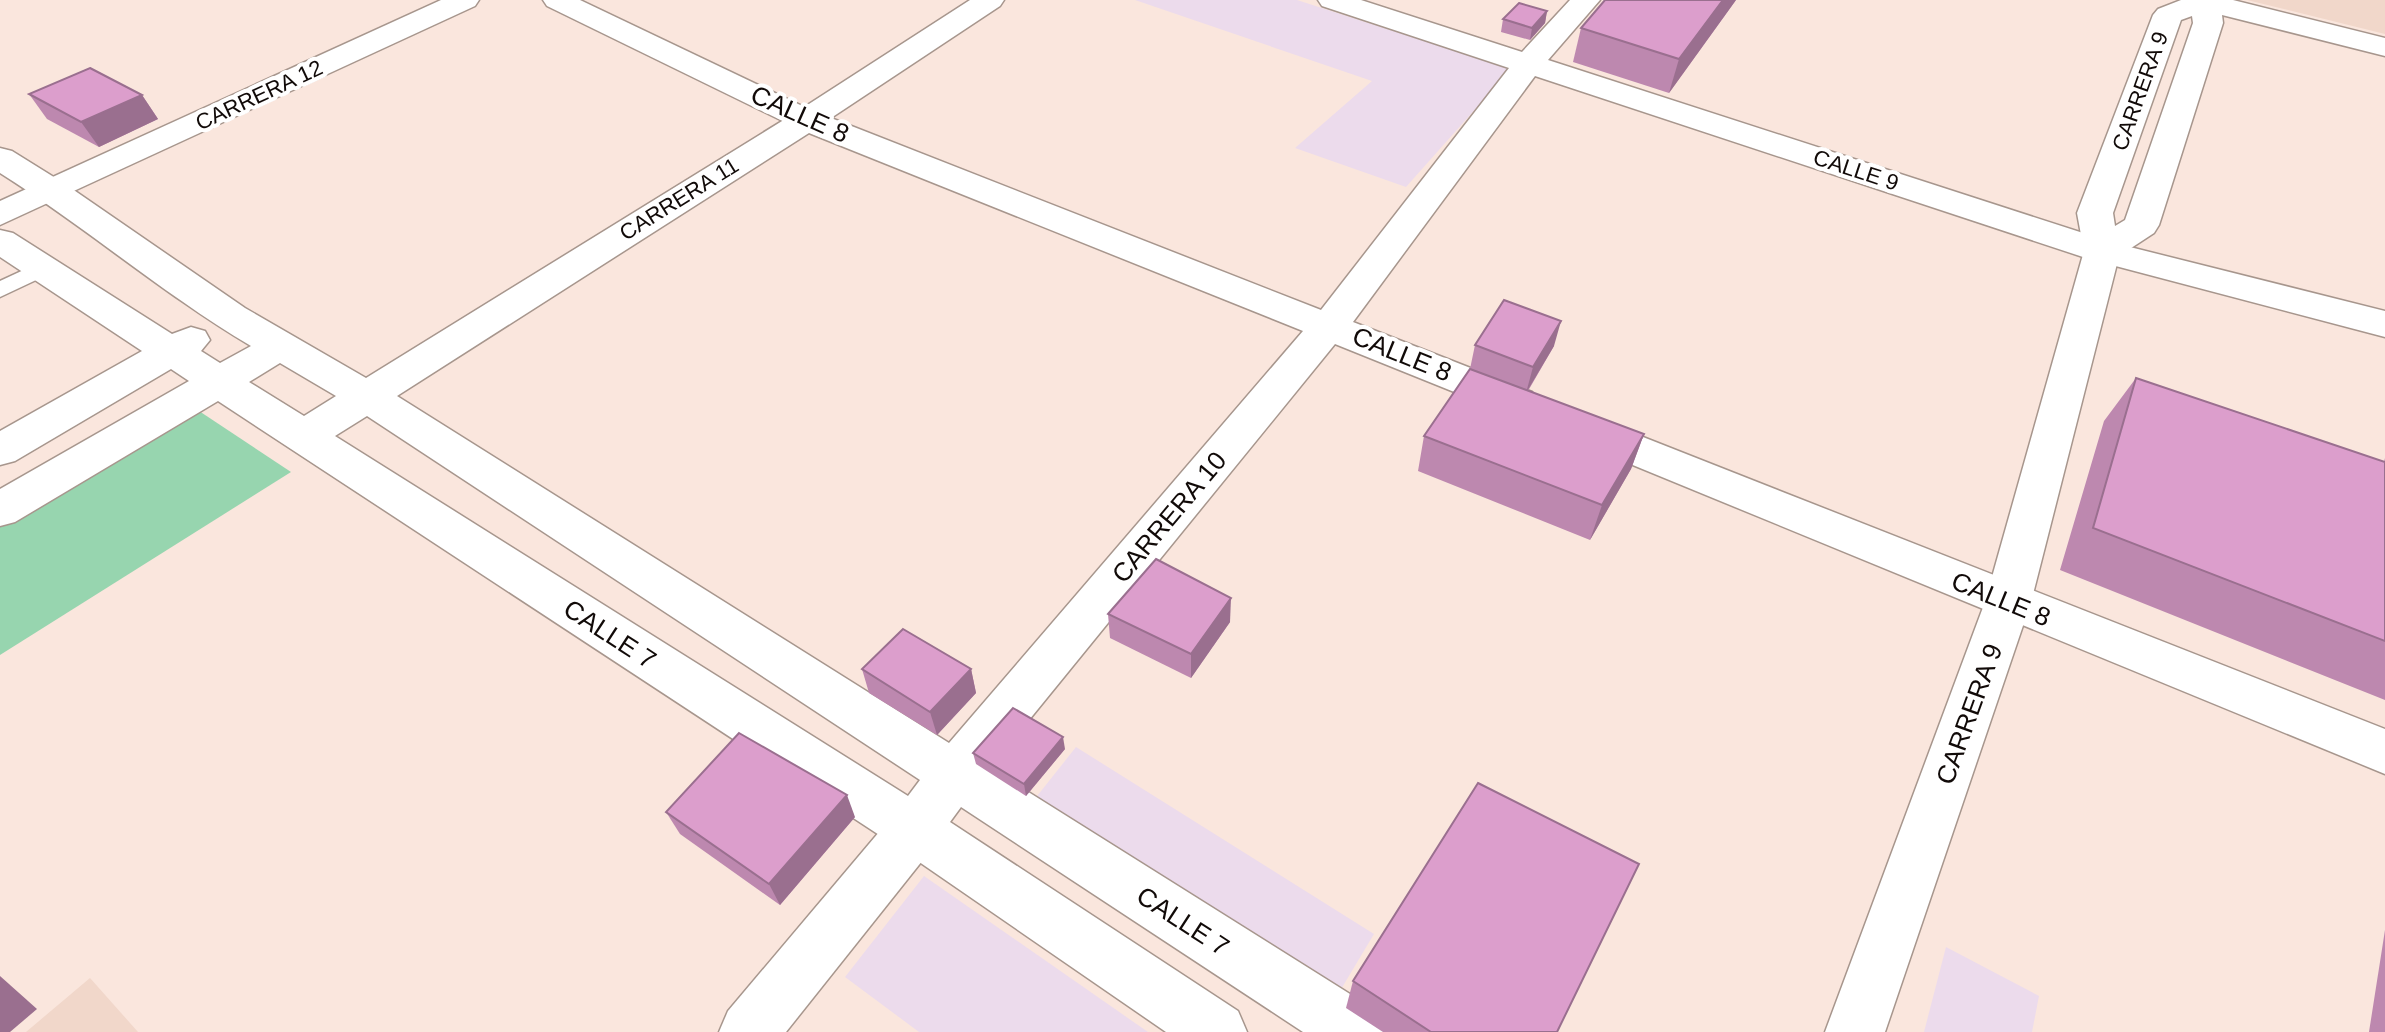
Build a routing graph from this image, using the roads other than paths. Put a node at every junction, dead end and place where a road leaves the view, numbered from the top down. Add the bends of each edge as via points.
1 (465, 0) edge
2 (557, 0) edge
3 (990, 0) edge
4 (1332, 0) edge
5 (1586, 0) edge
6 (2203, 0) edge
7 (2385, 47) edge
8 (2152, 58) junction
9 (1529, 63) junction
10 (2192, 71) junction
11 (806, 120) junction
12 (2125, 132) junction
13 (2168, 144) junction
14 (0, 158) edge
15 (53, 191) junction
16 (0, 214) edge
17 (0, 241) edge
18 (2102, 251) junction
19 (43, 268) junction
20 (0, 290) edge
21 (231, 317) junction
22 (2385, 324) edge
23 (1330, 325) junction
24 (280, 346) junction
25 (171, 353) junction
26 (218, 383) junction
27 (365, 395) junction
28 (302, 437) junction
29 (0, 450) edge
30 (0, 510) edge
31 (2008, 602) junction
32 (2385, 752) edge
33 (954, 774) junction
34 (915, 829) junction
35 (749, 1032) edge
36 (1217, 1032) edge
37 (1356, 1032) edge
38 (1855, 1032) edge

1 - 15 main road, CARRERA 12
2 - 11 main road, CALLE 8
3 - 11 main road, CARRERA 11
4 - 9 main road, CALLE 9
5 - 9 main road, CARRERA 10
6 - 7 main road
6 - 8 main road, CARRERA 9 via 2168,15
6 - 10 main road, CARRERA 9 via 2208,23
8 - 10 main road
8 - 12 main road, CARRERA 9
9 - 18 main road, CALLE 9
9 - 23 main road, CARRERA 10
10 - 13 main road, CARRERA 9
11 - 23 main road, CALLE 8
11 - 27 main road, CARRERA 11
12 - 13 main road
12 - 18 main road, CARRERA 9 via 2095,213
13 - 18 main road, CARRERA 9 via 2141,225
14 - 15 main road
15 - 16 main road, CARRERA 12
15 - 21 main road, CALLE 7
17 - 19 main road, CALLE 7
18 - 22 main road, CALLE 9
18 - 31 main road, CARRERA 9
19 - 20 lane
19 - 25 main road, CALLE 7
21 - 24 main road, CALLE 7
21 - 25 main road
23 - 31 main road, CALLE 8
23 - 33 main road, CARRERA 10
24 - 26 main road
24 - 27 main road, CALLE 7
25 - 26 main road, CALLE 7
25 - 29 main road
26 - 28 main road, CALLE 7
26 - 30 main road
27 - 28 main road, CARRERA 11
27 - 33 main road, CALLE 7
28 - 34 main road, CALLE 7
31 - 32 main road, CALLE 8
31 - 38 main road, CARRERA 9
33 - 34 main road, CARRERA 10
33 - 37 main road, CALLE 7
34 - 35 main road, CARRERA 10
34 - 36 main road, CALLE 7

